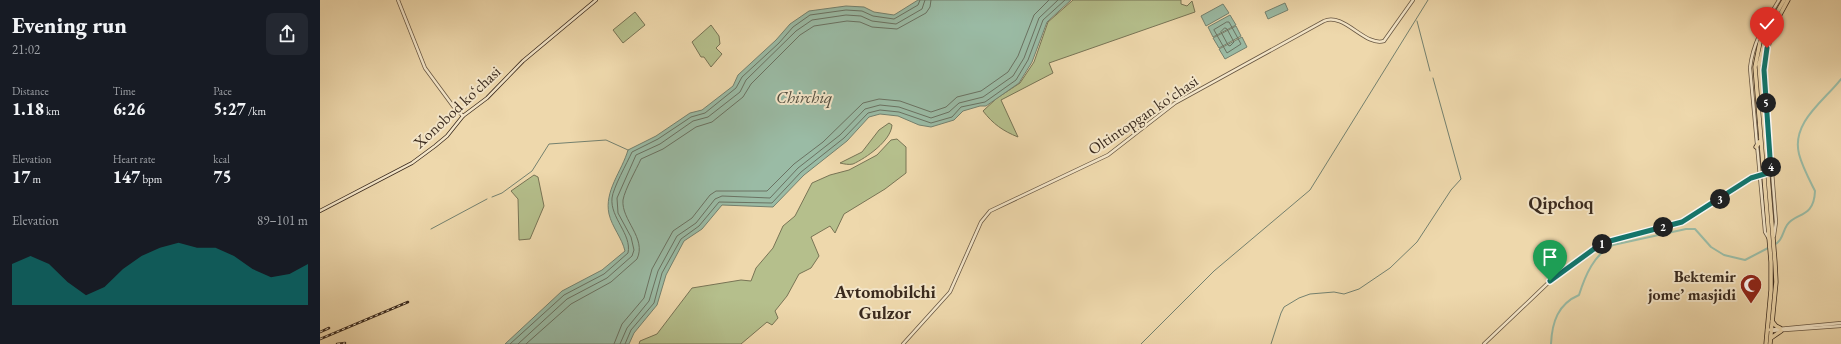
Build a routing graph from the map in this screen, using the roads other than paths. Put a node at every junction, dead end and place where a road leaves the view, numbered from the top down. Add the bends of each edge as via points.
1 (398, 0) edge
2 (596, 0) edge
3 (1413, 0) edge
4 (1779, 0) edge
5 (1784, 0) edge
6 (1788, 0) edge
7 (1770, 28) junction
8 (1761, 30) junction
9 (464, 116) junction
10 (1754, 126) junction
11 (1759, 130) junction
12 (1760, 141) junction
13 (1756, 147) junction
14 (1765, 173) junction
15 (320, 211) edge
16 (1771, 241) junction
17 (1772, 249) junction
18 (1772, 320) junction
19 (1841, 324) edge
20 (1781, 329) junction
21 (1770, 330) junction
22 (1770, 339) junction
23 (903, 344) edge
24 (1484, 344) edge
25 (1766, 344) edge
26 (1770, 344) edge

1 - 9 street via 425,68 453,106
2 - 9 street, Xonobod koʻchasi via 523,61 487,98
3 - 23 street, Oltintopgan ko'chasi via 1384,41 1376,41 1336,20 1324,21 1175,103 1108,156 990,211 981,222 950,292
4 - 8 street
5 - 7 highway
6 - 7 highway
7 - 8 highway
7 - 11 highway via 1759,45 1755,63
7 - 14 highway via 1761,53 1759,70
8 - 10 street via 1753,47 1750,68
9 - 15 street, Xonobod koʻchasi via 444,138 415,161
10 - 11 highway
10 - 13 street
11 - 12 highway
12 - 13 highway
12 - 14 highway
13 - 14 street
14 - 16 highway
14 - 16 highway via 1774,236
14 - 16 street via 1764,224 1765,232
14 - 24 street via 1749,179 1686,220 1598,246 1547,284
16 - 17 highway
17 - 18 highway via 1776,282
17 - 21 highway
18 - 20 highway
18 - 21 highway
19 - 20 street
20 - 21 street
20 - 22 highway
21 - 22 highway
21 - 25 highway
22 - 26 highway

